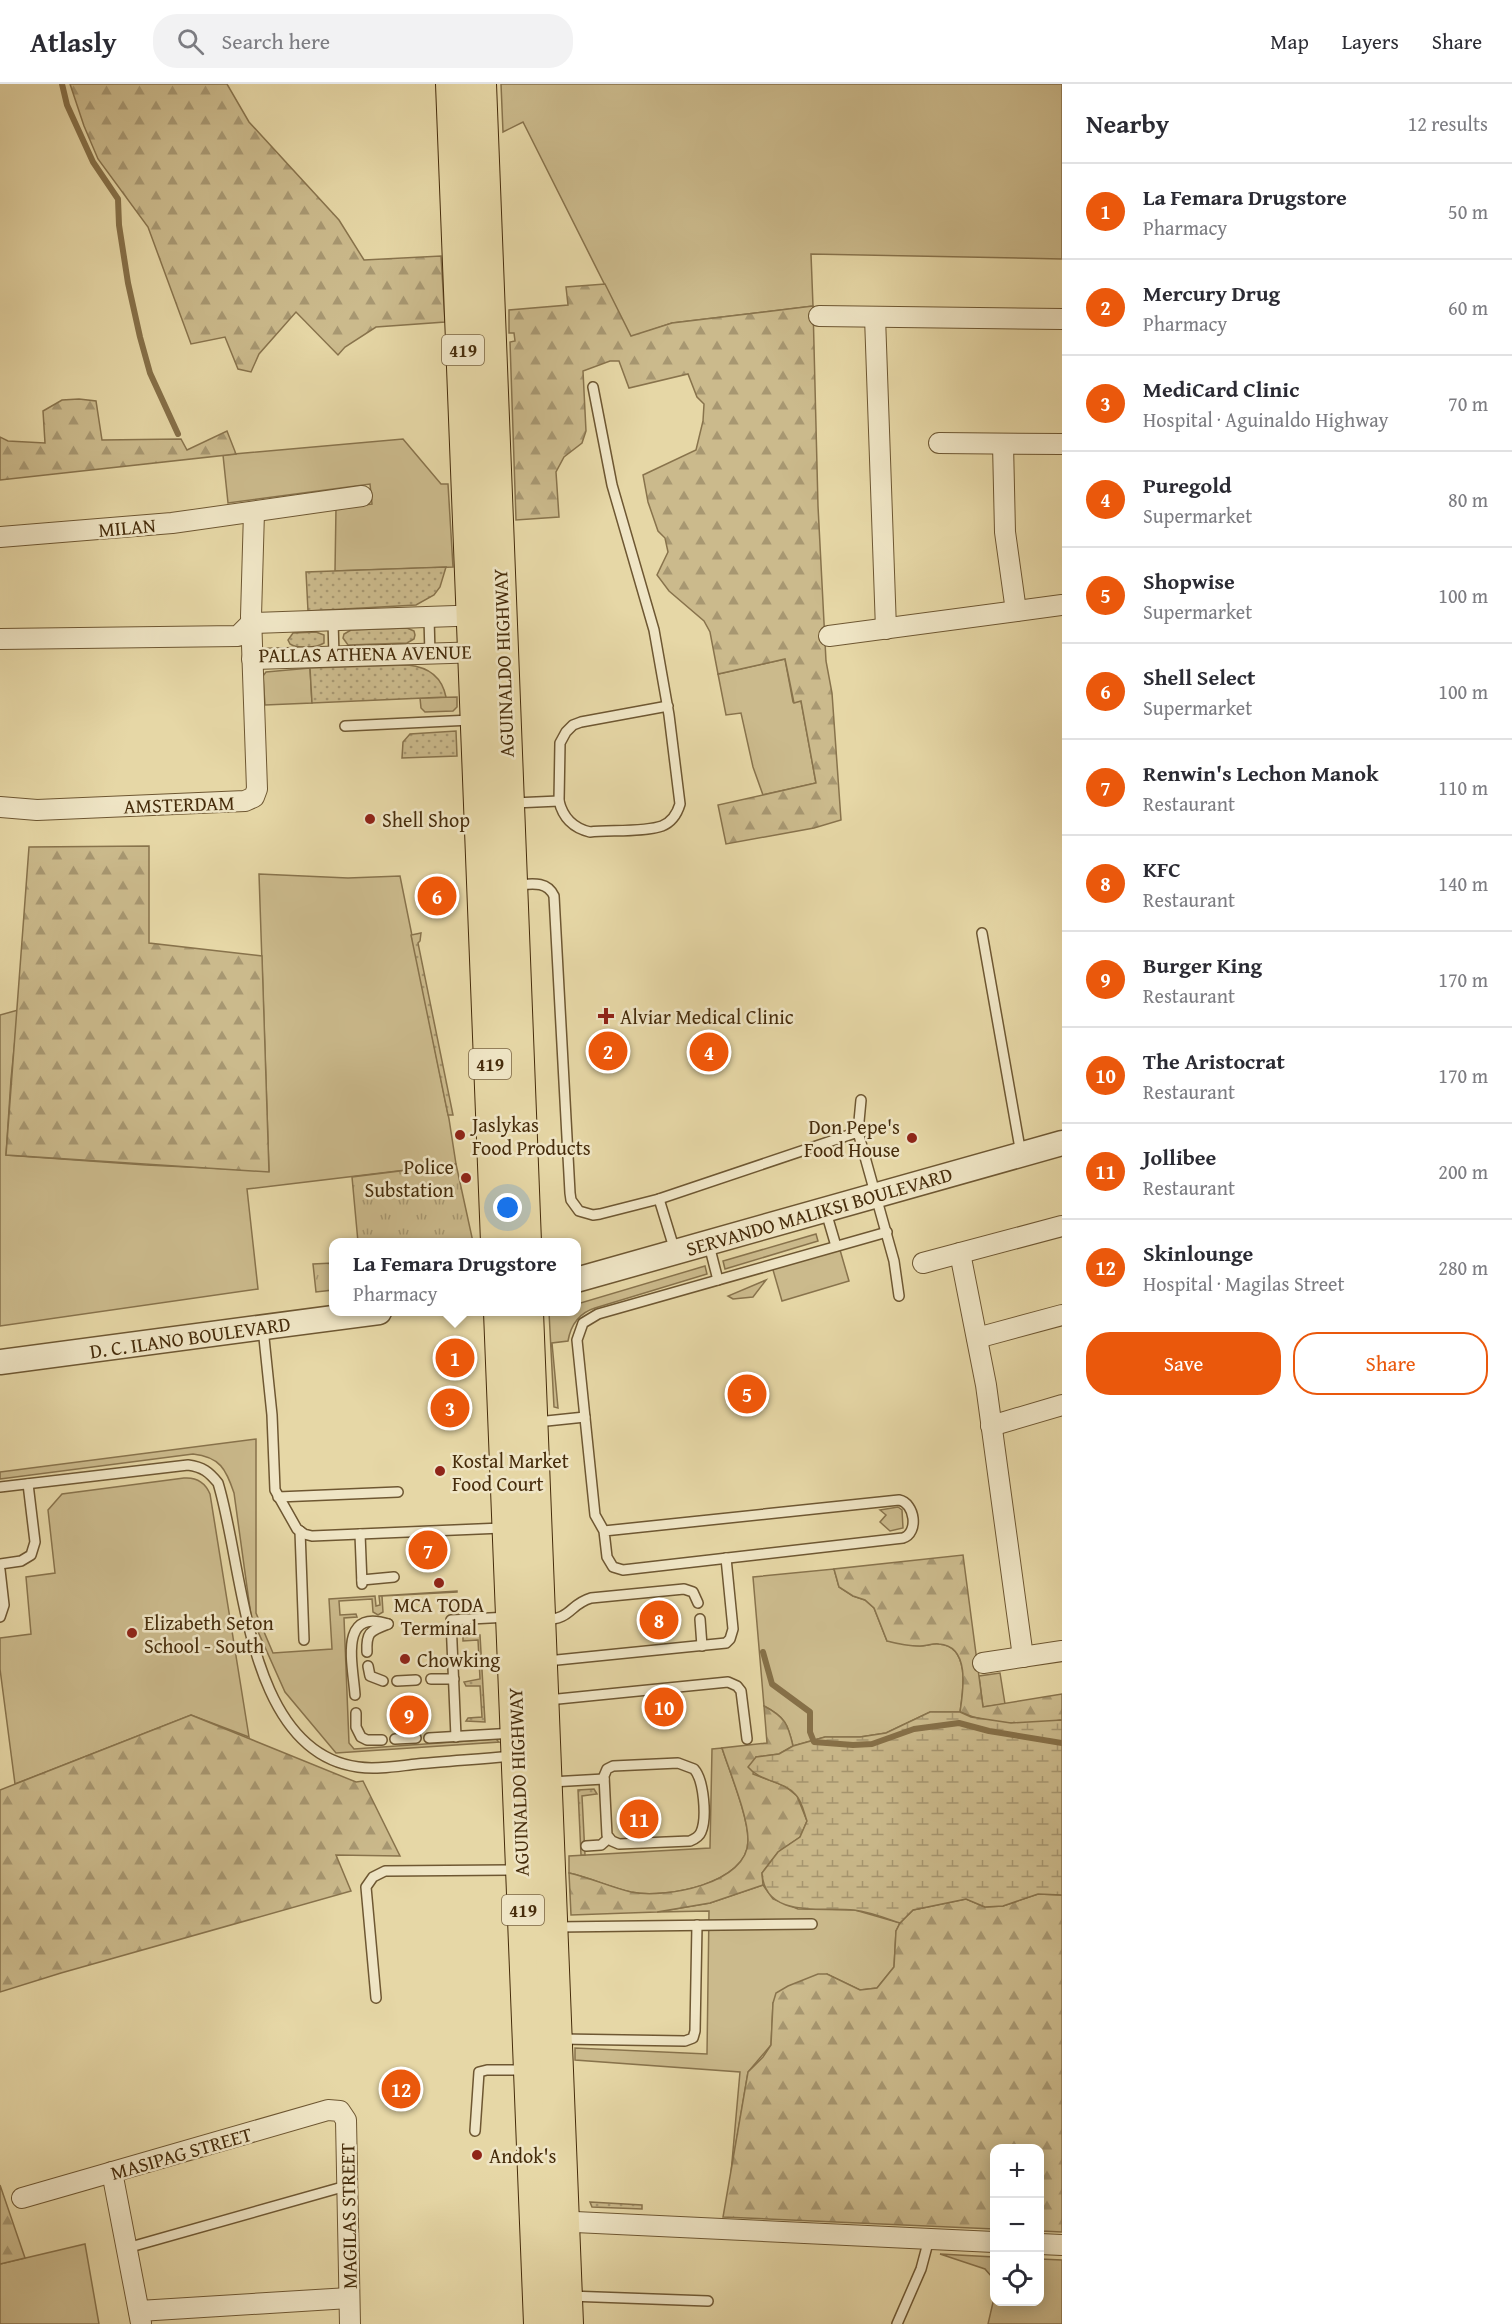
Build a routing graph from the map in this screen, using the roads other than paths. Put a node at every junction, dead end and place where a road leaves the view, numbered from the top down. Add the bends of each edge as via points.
1 (452, 84) edge
2 (480, 84) edge
3 (819, 316) dead end
4 (875, 317) junction
5 (1062, 318) edge
6 (593, 387) dead end
7 (939, 443) dead end
8 (1003, 444) junction
9 (1062, 444) edge
10 (362, 496) dead end
11 (254, 512) junction
12 (0, 537) edge
13 (1062, 605) edge
14 (1016, 612) junction
15 (487, 615) junction
16 (429, 618) junction
17 (333, 621) junction
18 (886, 629) junction
19 (245, 630) junction
20 (829, 636) dead end
21 (0, 639) edge
22 (488, 652) junction
23 (430, 654) junction
24 (334, 656) junction
25 (252, 659) junction
26 (668, 706) junction
27 (477, 720) junction
28 (345, 726) dead end
29 (559, 801) junction
30 (508, 804) junction
31 (0, 807) edge
32 (497, 886) junction
33 (982, 933) dead end
34 (861, 1100) dead end
35 (858, 1132) junction
36 (1062, 1143) edge
37 (1021, 1154) junction
38 (876, 1195) junction
39 (659, 1199) junction
40 (825, 1210) junction
41 (1062, 1226) edge
42 (887, 1232) junction
43 (497, 1238) edge
44 (525, 1238) edge
45 (708, 1242) junction
46 (836, 1246) junction
47 (675, 1251) junction
48 (960, 1253) junction
49 (922, 1263) dead end
50 (581, 1279) edge
51 (718, 1280) junction
52 (899, 1296) dead end
53 (1062, 1315) edge
54 (345, 1316) edge
55 (500, 1316) edge
56 (528, 1316) edge
57 (263, 1328) junction
58 (977, 1338) junction
59 (0, 1362) edge
60 (1062, 1405) edge
61 (585, 1417) junction
62 (532, 1422) junction
63 (992, 1426) junction
64 (28, 1484) junction
65 (0, 1487) edge
66 (398, 1492) dead end
67 (278, 1497) junction
68 (508, 1528) junction
69 (300, 1531) junction
70 (604, 1531) junction
71 (360, 1534) junction
72 (726, 1558) junction
73 (0, 1564) edge
74 (0, 1570) edge
75 (394, 1577) dead end
76 (698, 1603) dead end
77 (0, 1617) edge
78 (525, 1619) junction
79 (700, 1619) dead end
80 (304, 1640) dead end
81 (702, 1646) junction
82 (1062, 1651) edge
83 (368, 1652) dead end
84 (1023, 1658) junction
85 (541, 1662) junction
86 (982, 1663) dead end
87 (368, 1666) dead end
88 (454, 1678) junction
89 (431, 1679) dead end
90 (416, 1680) dead end
91 (382, 1681) dead end
92 (397, 1681) dead end
93 (355, 1695) dead end
94 (543, 1701) junction
95 (356, 1713) dead end
96 (456, 1737) junction
97 (416, 1738) dead end
98 (429, 1738) dead end
99 (395, 1739) dead end
100 (747, 1739) dead end
101 (382, 1740) dead end
102 (525, 1756) junction
103 (604, 1779) junction
104 (609, 1838) junction
105 (586, 1846) dead end
106 (522, 1870) junction
107 (812, 1924) dead end
108 (697, 1925) junction
109 (552, 1928) junction
110 (376, 1998) dead end
111 (556, 2039) junction
112 (530, 2070) junction
113 (340, 2111) joint
114 (475, 2131) dead end
115 (112, 2172) junction
116 (346, 2186) junction
117 (22, 2198) dead end
118 (550, 2221) junction
119 (929, 2239) junction
120 (990, 2242) edge
121 (1044, 2244) edge
122 (1062, 2245) edge
123 (127, 2248) junction
124 (349, 2298) junction
125 (708, 2301) dead end
126 (567, 2310) edge
127 (140, 2318) edge
128 (350, 2324) edge
129 (540, 2324) edge
130 (897, 2324) edge

1 - 15 highway, AGUINALDO HIGHWAY / 419
2 - 15 highway, AGUINALDO HIGHWAY / 419
3 - 4 street
4 - 5 street
4 - 18 street
6 - 26 lane via 612,485 654,630
7 - 8 street
8 - 9 street
8 - 14 street via 1005,532
10 - 11 street, MILAN
11 - 12 street, MILAN
11 - 19 street
13 - 14 street
14 - 18 street
15 - 16 street, PALLAS ATHENA AVENUE
15 - 22 highway, AGUINALDO HIGHWAY / 419
16 - 17 street, PALLAS ATHENA AVENUE
16 - 23 lane
17 - 19 street, PALLAS ATHENA AVENUE
17 - 24 lane
18 - 20 street
19 - 21 street, PALLAS ATHENA AVENUE
19 - 25 street, PALLAS ATHENA AVENUE
22 - 23 street, PALLAS ATHENA AVENUE
22 - 27 highway, AGUINALDO HIGHWAY / 419
22 - 30 highway, AGUINALDO HIGHWAY / 419
23 - 24 street, PALLAS ATHENA AVENUE
24 - 25 street, PALLAS ATHENA AVENUE
25 - 31 street, AMSTERDAM via 257,789 250,800 37,810
26 - 29 lane via 573,725 560,743
26 - 29 lane via 680,797 678,812 669,823 655,828 590,832 569,822
27 - 28 lane
27 - 32 highway, AGUINALDO HIGHWAY / 419
29 - 30 lane
30 - 32 highway, AGUINALDO HIGHWAY / 419
32 - 39 lane via 541,884 554,896 571,1200 579,1211 593,1215
32 - 43 highway, AGUINALDO HIGHWAY / 419
32 - 44 highway, AGUINALDO HIGHWAY / 419
33 - 37 lane
34 - 35 lane
35 - 38 lane
35 - 39 lane
36 - 37 street, SERVANDO MALIKSI BOULEVARD
37 - 38 street, SERVANDO MALIKSI BOULEVARD
38 - 40 street, SERVANDO MALIKSI BOULEVARD
38 - 42 lane
39 - 47 lane
40 - 45 street, SERVANDO MALIKSI BOULEVARD
40 - 46 lane
41 - 48 street
42 - 46 lane
42 - 52 lane
45 - 47 street, SERVANDO MALIKSI BOULEVARD
45 - 51 lane
46 - 51 lane
47 - 50 street, SERVANDO MALIKSI BOULEVARD
48 - 49 street
48 - 58 street
51 - 61 lane via 598,1314 583,1323 577,1340
53 - 58 street
54 - 57 street, D. C. ILANO BOULEVARD
55 - 68 highway, AGUINALDO HIGHWAY / 419
56 - 62 highway, AGUINALDO HIGHWAY / 419
57 - 59 street, D. C. ILANO BOULEVARD
57 - 67 lane
58 - 63 street
60 - 63 street
61 - 62 lane
61 - 70 lane via 595,1515
62 - 78 highway, AGUINALDO HIGHWAY / 419
63 - 84 street
64 - 65 lane
64 - 73 lane via 35,1542 31,1555
64 - 102 lane via 199,1466 218,1483 248,1629 276,1707 291,1729 327,1756 356,1767
66 - 67 lane
67 - 69 lane
68 - 71 lane
68 - 78 highway, AGUINALDO HIGHWAY / 419
69 - 71 lane via 312,1536
69 - 80 lane
70 - 72 lane via 609,1563 618,1570
70 - 72 lane via 899,1500 911,1509 913,1531 907,1537
71 - 75 lane via 362,1582
72 - 81 lane via 733,1634 726,1642
74 - 77 lane via 4,1605
76 - 78 lane via 693,1592 684,1589 591,1598 560,1619
78 - 85 highway, AGUINALDO HIGHWAY / 419
78 - 88 lane via 451,1620
78 - 102 highway, AGUINALDO HIGHWAY / 419
79 - 81 lane
81 - 85 lane
82 - 84 street
83 - 93 lane via 371,1632 388,1624 366,1620 354,1631
84 - 86 street
85 - 94 highway, AGUINALDO HIGHWAY / 419
87 - 91 lane via 370,1676
88 - 89 lane
88 - 96 lane
90 - 92 lane
94 - 100 lane via 728,1682 741,1691
94 - 102 highway, AGUINALDO HIGHWAY / 419
95 - 101 lane via 361,1737
96 - 98 lane
96 - 102 lane
97 - 99 lane
102 - 103 lane
102 - 106 highway, AGUINALDO HIGHWAY / 419
102 - 109 highway, AGUINALDO HIGHWAY / 419
103 - 104 lane
103 - 104 lane via 607,1769 613,1766 678,1763 694,1769 702,1784 702,1831 694,1839 619,1844
104 - 105 lane via 601,1845
106 - 110 lane via 385,1871 373,1877 366,1887
106 - 112 highway, AGUINALDO HIGHWAY / 419
107 - 108 lane
108 - 109 lane
108 - 111 lane via 693,2038
109 - 111 highway, AGUINALDO HIGHWAY / 419
111 - 118 highway, AGUINALDO HIGHWAY / 419
112 - 114 lane via 479,2072
112 - 118 highway, AGUINALDO HIGHWAY / 419
113 - 115 street, MASIPAG STREET via 328,2110
113 - 116 street, MAGILAS STREET via 346,2120
115 - 117 street, MASIPAG STREET
115 - 123 street
116 - 123 lane
116 - 124 street, MAGILAS STREET
118 - 119 street
118 - 126 highway, AGUINALDO HIGHWAY / 419
118 - 129 highway, AGUINALDO HIGHWAY / 419
119 - 120 street
119 - 130 lane via 921,2269
121 - 122 street
123 - 127 street
124 - 127 street
124 - 128 street, MAGILAS STREET
125 - 126 lane

